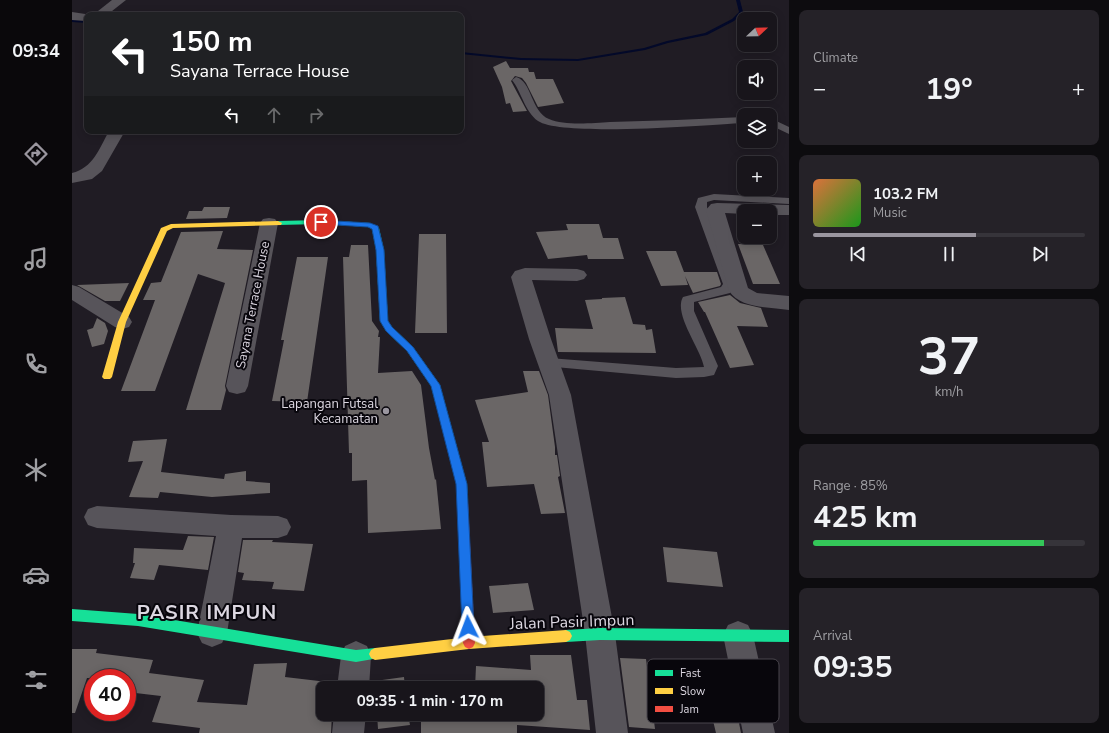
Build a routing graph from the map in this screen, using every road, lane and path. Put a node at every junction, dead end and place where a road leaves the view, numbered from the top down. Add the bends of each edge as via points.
1 (120, 0) edge
2 (103, 12) edge
3 (72, 16) edge
4 (84, 17) edge
5 (516, 80) dead end
6 (737, 120) edge
7 (777, 125) edge
8 (789, 131) edge
9 (114, 134) edge
10 (72, 178) edge
11 (789, 201) edge
12 (789, 210) edge
13 (269, 223) junction
14 (577, 275) dead end
15 (72, 291) edge
16 (789, 302) edge
17 (122, 322) junction
18 (549, 362) junction
19 (107, 377) dead end
20 (237, 386) dead end
21 (97, 517) dead end
22 (231, 526) junction
23 (278, 528) dead end
24 (72, 615) edge
25 (212, 633) junction
26 (600, 634) junction
27 (738, 635) junction
28 (789, 636) edge
29 (469, 643) junction
30 (356, 656) junction
31 (743, 659) edge
32 (353, 681) edge
33 (349, 721) edge
34 (757, 723) edge
35 (348, 733) edge
36 (612, 733) edge
37 (759, 733) edge

1 - 2 street
3 - 4 street
5 - 6 lane via 540,118 549,123 640,125
7 - 8 lane
9 - 10 street via 96,168 86,175
11 - 18 lane via 714,197 702,200 700,207 729,284 726,290 688,300 687,311 711,366 710,371 676,373
12 - 16 street via 715,210 739,291 752,299
13 - 17 street, Sayana Terrace House via 171,226 164,230
13 - 20 street, Sayana Terrace House
13 - 29 street, Sayana Terrace House via 321,222 370,225 375,228 380,250 384,321 410,349 435,385 462,484
14 - 18 street via 525,274 521,277
15 - 17 street
17 - 19 street, Sayana Terrace House
18 - 26 street via 560,395 570,443
21 - 22 street
22 - 23 street
22 - 25 street
24 - 25 street, Jalan Pasir Impun via 138,620
25 - 30 street, Jalan Pasir Impun
26 - 27 street, Jalan Pasir Impun
26 - 29 street, Jalan Pasir Impun
26 - 36 street
27 - 28 street, Jalan Pasir Impun
27 - 31 street
29 - 30 street, Jalan Pasir Impun
30 - 32 street
33 - 35 street
34 - 37 street

